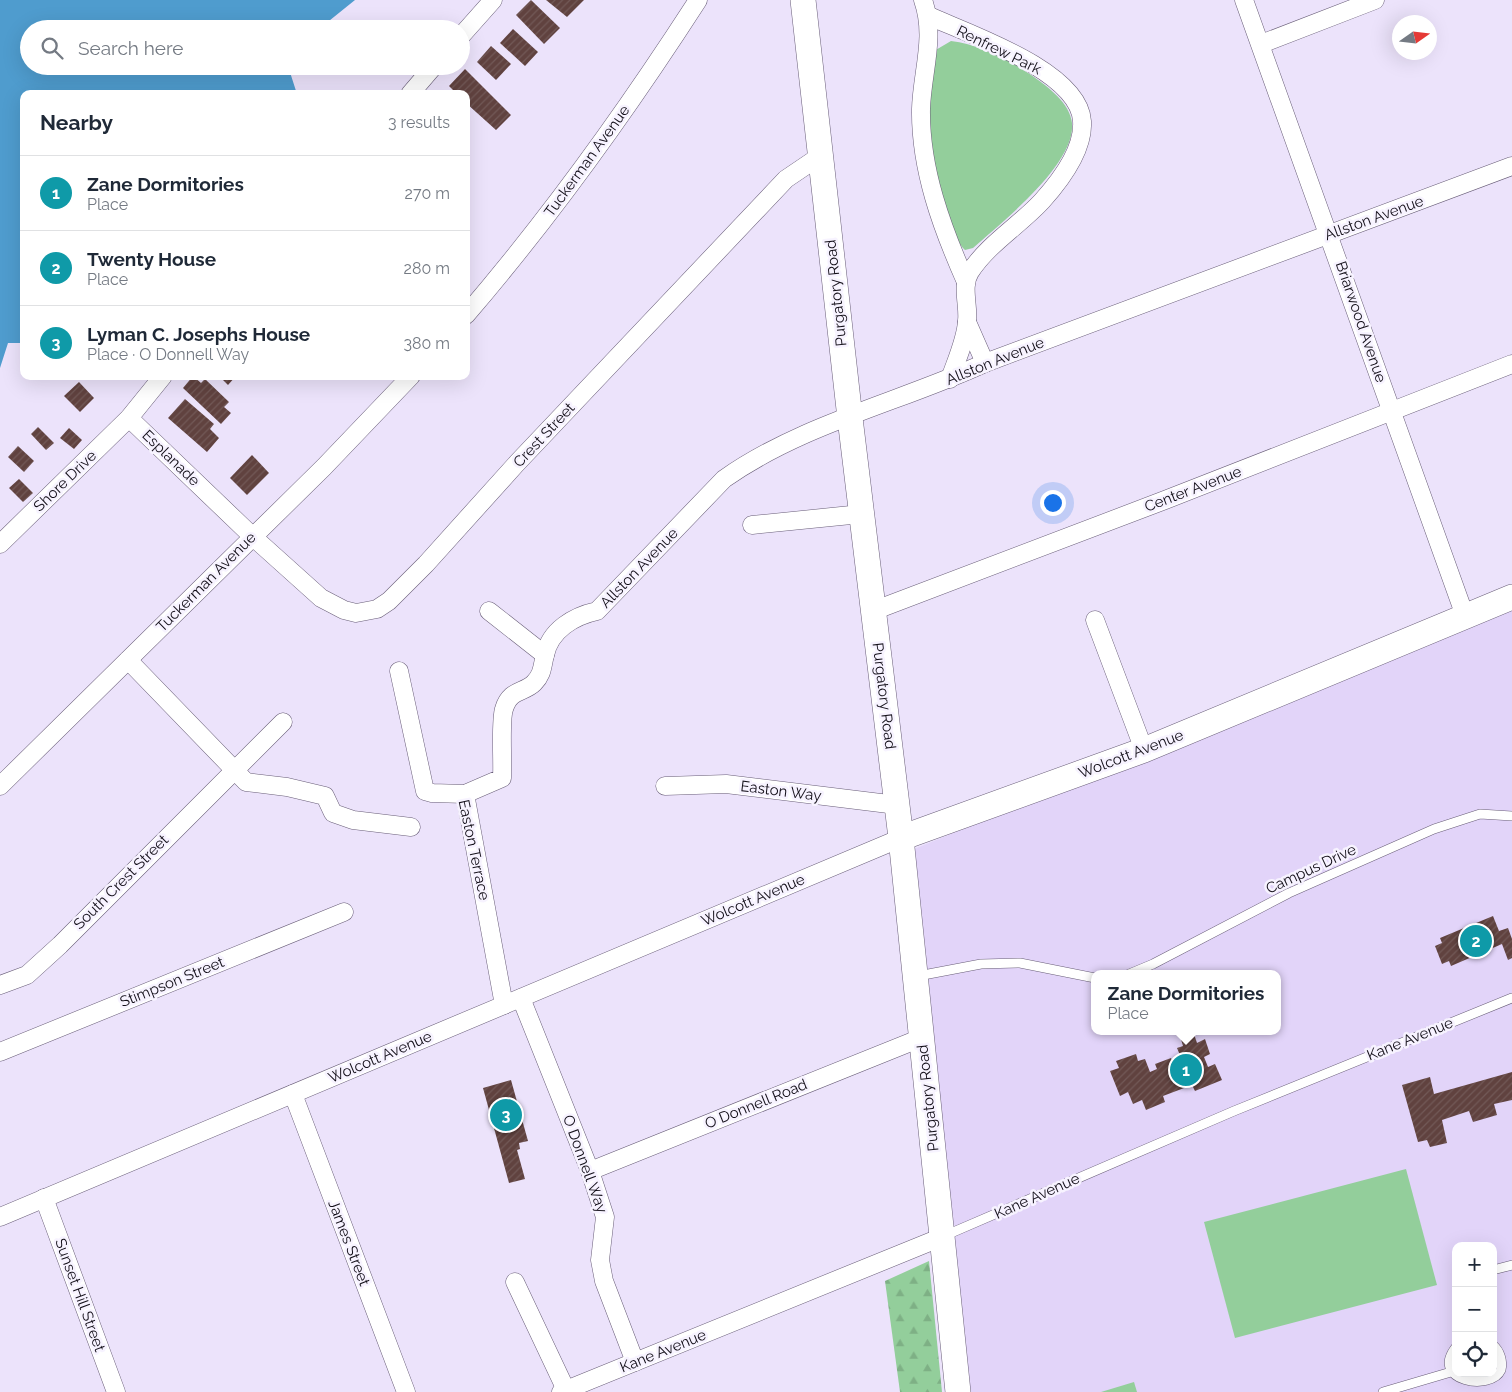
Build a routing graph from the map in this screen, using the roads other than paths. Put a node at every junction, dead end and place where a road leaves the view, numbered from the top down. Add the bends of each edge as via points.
1 (493, 0) edge
2 (698, 0) edge
3 (1244, 0) edge
4 (1375, 0) edge
5 (805, 1) edge
6 (926, 8) edge
7 (470, 26) edge
8 (1261, 44) junction
9 (426, 75) edge
10 (413, 90) edge
11 (820, 156) junction
12 (1512, 166) edge
13 (1330, 234) junction
14 (966, 282) junction
15 (470, 310) edge
16 (968, 322) junction
17 (985, 362) junction
18 (1512, 364) edge
19 (950, 379) junction
20 (160, 380) edge
21 (407, 380) edge
22 (1392, 411) junction
23 (129, 418) junction
24 (850, 418) junction
25 (861, 514) junction
26 (752, 525) dead end
27 (252, 536) junction
28 (0, 544) edge
29 (1512, 597) edge
30 (489, 611) dead end
31 (873, 611) junction
32 (1465, 616) junction
33 (1095, 620) dead end
34 (545, 655) junction
35 (128, 660) junction
36 (398, 671) dead end
37 (284, 722) dead end
38 (1144, 750) junction
39 (236, 770) junction
40 (0, 786) edge
41 (665, 786) dead end
42 (466, 794) junction
43 (897, 805) junction
44 (1512, 816) edge
45 (410, 826) dead end
46 (901, 838) junction
47 (344, 912) dead end
48 (1139, 970) edge
49 (915, 976) junction
50 (1091, 977) edge
51 (0, 985) edge
52 (521, 998) junction
53 (1512, 998) edge
54 (504, 1005) junction
55 (921, 1038) junction
56 (0, 1052) edge
57 (293, 1094) junction
58 (590, 1171) junction
59 (44, 1198) junction
60 (2, 1210) edge
61 (942, 1237) junction
62 (1512, 1265) edge
63 (1497, 1269) edge
64 (515, 1282) dead end
65 (1497, 1350) edge
66 (1452, 1354) edge
67 (635, 1362) junction
68 (1451, 1372) joint
69 (1455, 1377) edge
70 (563, 1391) edge
71 (116, 1392) edge
72 (406, 1392) edge
73 (958, 1392) edge
74 (1383, 1392) edge

1 - 7 street
2 - 15 street, Tuckerman Avenue via 643,85 527,244
3 - 8 street, Briarwood Avenue
4 - 8 street
5 - 11 street, Purgatory Road
6 - 14 street, Renfrew Park via 928,60 921,109 925,149 941,221
6 - 14 street, Renfrew Park via 1045,72 1076,101 1082,121 1082,132 1074,155 1052,189 983,256
8 - 13 street, Briarwood Avenue
9 - 10 street
11 - 24 street, Purgatory Road
11 - 27 street, Crest Street via 780,186 517,463 426,564 377,610 356,613 322,598
12 - 13 street, Allston Avenue
13 - 17 street, Allston Avenue
13 - 22 street, Briarwood Avenue
14 - 16 street, Renfrew Park
16 - 17 street, Renfrew Park
16 - 19 street, Renfrew Park
17 - 19 street, Allston Avenue
18 - 22 street, Center Avenue
19 - 24 street, Allston Avenue
20 - 23 street, Esplanade
21 - 27 street, Tuckerman Avenue
22 - 31 street, Center Avenue
22 - 32 street, Briarwood Avenue
23 - 27 street, Esplanade
23 - 28 street, Shore Drive
24 - 25 street, Purgatory Road
24 - 34 street, Allston Avenue via 774,448 724,478 597,611 580,615 560,630 550,641
25 - 26 street
25 - 31 street, Purgatory Road
27 - 35 street, Tuckerman Avenue
29 - 32 street, Wolcott Avenue
30 - 34 street
31 - 43 street, Purgatory Road
32 - 38 street, Wolcott Avenue
33 - 38 street
34 - 42 street, Allston Avenue via 544,668 533,684 517,690 503,710 502,778
35 - 39 street
35 - 40 street, Tuckerman Avenue
36 - 42 street, Easton Terrace via 425,791
37 - 39 street, South Crest Street
38 - 46 street, Wolcott Avenue
39 - 45 street via 246,782 325,796 333,812 353,820
39 - 51 street, South Crest Street via 60,945 27,975
41 - 43 street, Easton Way via 726,784
42 - 54 street, Easton Terrace
43 - 46 street, Purgatory Road
44 - 48 lane, Campus Drive via 1480,814 1434,829 1289,894
46 - 49 street, Purgatory Road
46 - 52 street, Wolcott Avenue
47 - 56 street, Stimpson Street
49 - 50 lane via 981,964 1020,963
49 - 55 street, Purgatory Road
52 - 54 street, Wolcott Avenue
52 - 58 street, O Donnell Way
53 - 61 lane, Kane Avenue via 1234,1110
54 - 57 street, Wolcott Avenue
55 - 58 street, O Donnell Road
55 - 61 street, Purgatory Road
57 - 59 street, Wolcott Avenue
57 - 72 street, James Street
58 - 67 street, O Donnell Way via 606,1217 600,1260 604,1281
59 - 60 street, Wolcott Avenue
59 - 71 street, Sunset Hill Street
61 - 67 street, Kane Avenue
61 - 73 street, Purgatory Road
62 - 63 lane
64 - 70 street
65 - 69 lane via 1502,1365 1495,1382 1488,1387 1470,1390 1462,1387
66 - 68 lane
67 - 70 street, Kane Avenue
68 - 74 lane

